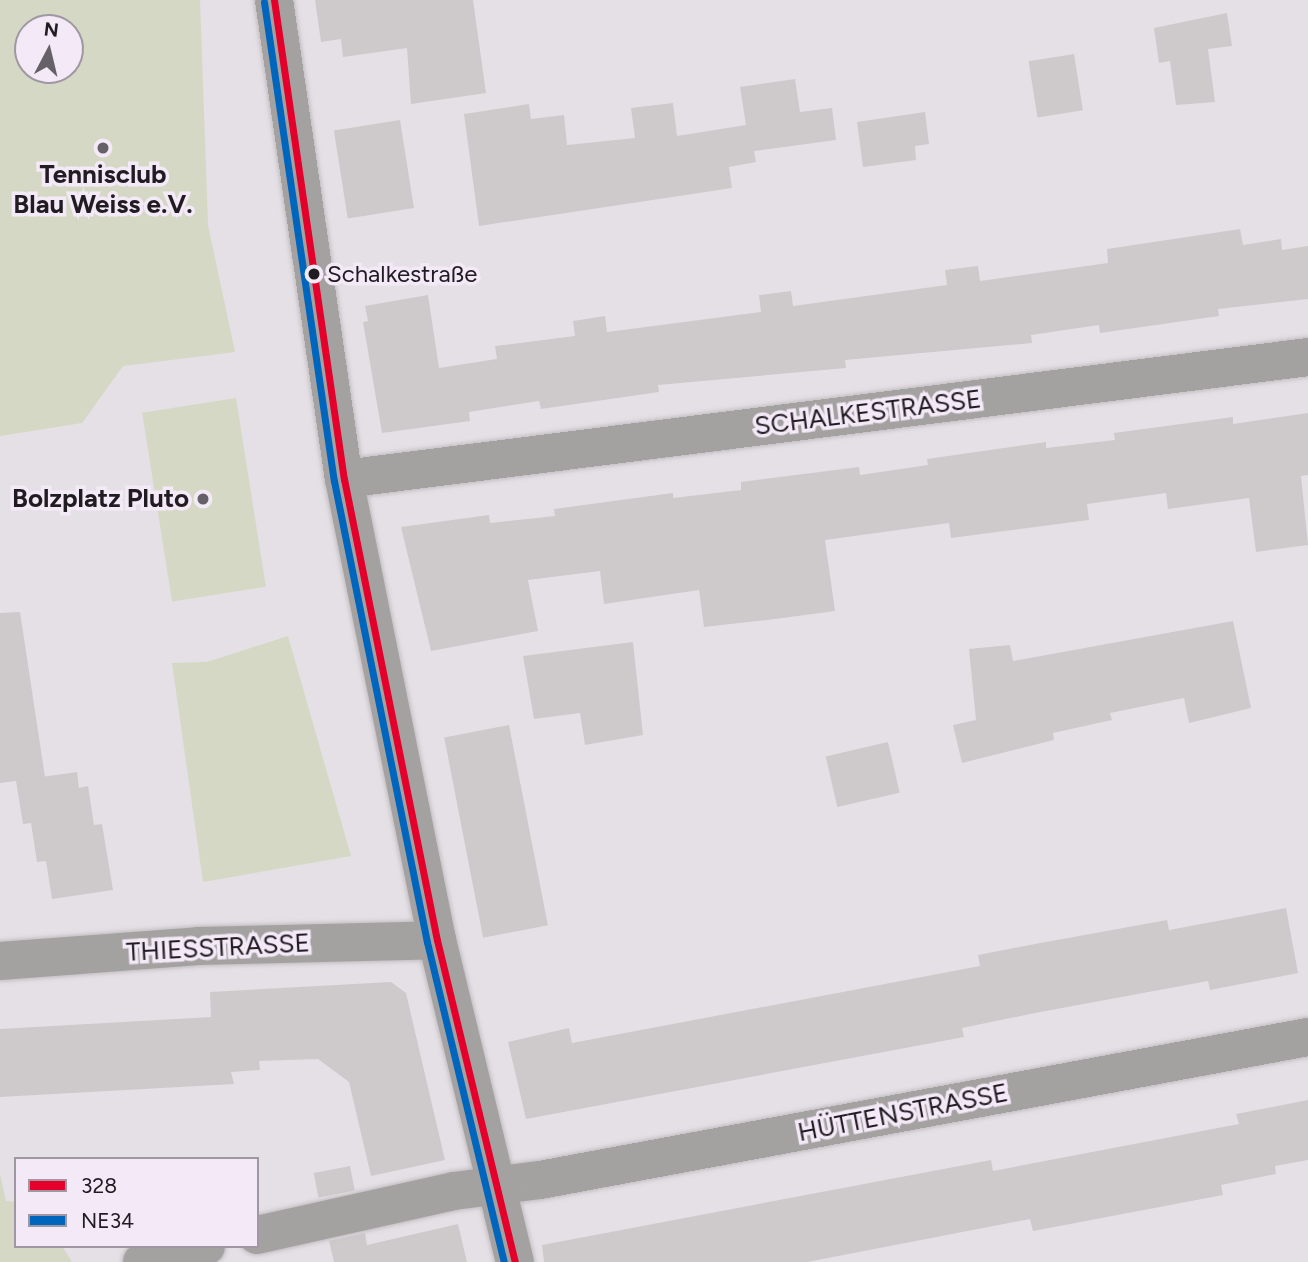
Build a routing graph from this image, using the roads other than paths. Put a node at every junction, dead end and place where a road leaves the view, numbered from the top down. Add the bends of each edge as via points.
1 (274, 0) edge
2 (1308, 357) edge
3 (344, 479) junction
4 (437, 940) junction
5 (0, 961) edge
6 (1308, 1037) edge
7 (498, 1186) junction
8 (259, 1235) edge
9 (197, 1248) edge
10 (142, 1262) edge
11 (515, 1262) edge

1 - 3 street
2 - 3 street, SCHALKESTRASSE
3 - 4 street
4 - 5 street, THIESSTRASSE via 198,946
4 - 7 street
6 - 7 street, HÜTTENSTRASSE
7 - 8 street, HÜTTENSTRASSE
7 - 11 street
9 - 10 street

